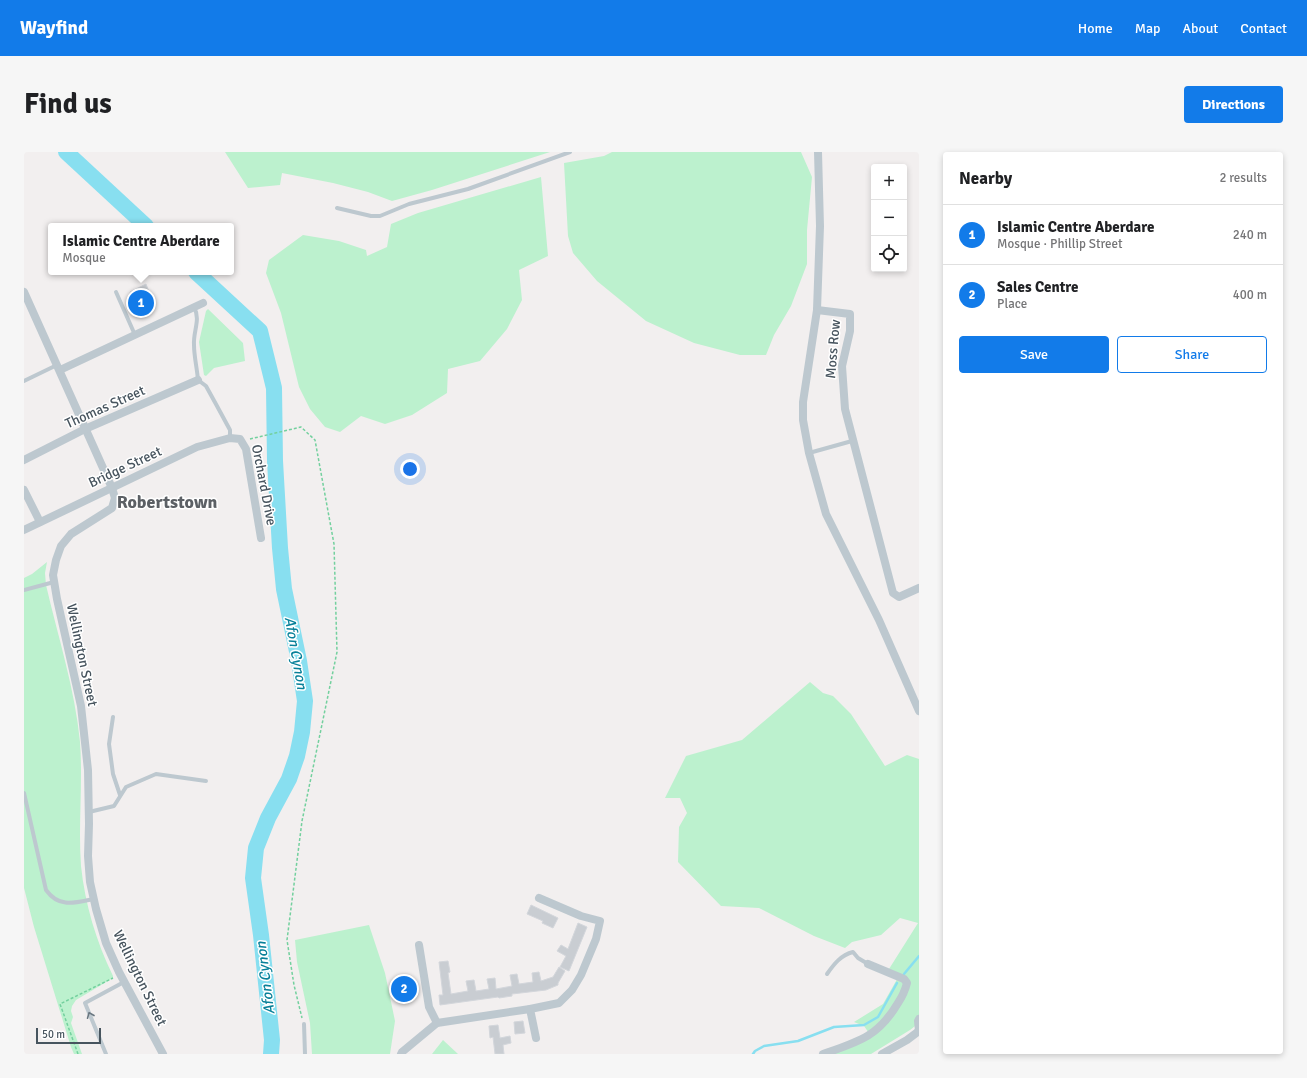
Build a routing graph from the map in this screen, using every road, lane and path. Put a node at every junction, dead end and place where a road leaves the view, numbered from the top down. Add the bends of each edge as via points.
1 (570, 152) edge
2 (818, 152) edge
3 (337, 208) dead end
4 (24, 292) edge
5 (116, 292) dead end
6 (202, 303) dead end
7 (194, 307) junction
8 (817, 310) junction
9 (135, 335) junction
10 (59, 367) junction
11 (198, 380) junction
12 (24, 381) edge
13 (85, 429) junction
14 (230, 438) junction
15 (240, 439) junction
16 (852, 441) junction
17 (809, 453) junction
18 (24, 460) edge
19 (112, 488) junction
20 (24, 490) edge
21 (40, 522) junction
22 (24, 530) edge
23 (261, 538) dead end
24 (54, 582) junction
25 (919, 588) edge
26 (24, 590) edge
27 (919, 711) edge
28 (113, 718) dead end
29 (206, 781) dead end
30 (24, 793) edge
31 (120, 796) junction
32 (89, 812) junction
33 (539, 898) dead end
34 (94, 899) junction
35 (419, 945) dead end
36 (868, 964) joint
37 (828, 974) dead end
38 (124, 982) junction
39 (530, 1009) junction
40 (919, 1019) edge
41 (437, 1023) junction
42 (304, 1024) joint
43 (919, 1031) edge
44 (536, 1038) dead end
45 (887, 1053) edge
46 (106, 1054) edge
47 (163, 1054) edge
48 (305, 1054) edge
49 (401, 1054) edge
50 (823, 1054) edge

1 - 3 lane via 468,190 409,204 380,216
2 - 8 street via 820,226
4 - 10 street, Wellington Street
5 - 9 lane
6 - 7 street
7 - 9 street
7 - 11 lane via 198,321 194,342
8 - 16 street, Moss Row via 850,314 850,331 842,366 845,409
8 - 17 street via 802,402
9 - 10 street
10 - 12 lane
10 - 13 street, Wellington Street
11 - 13 street, Thomas Street
11 - 14 lane via 206,386 230,430
13 - 18 street, Thomas Street
13 - 19 street, Wellington Street
14 - 15 street, Bridge Street
14 - 19 street, Bridge Street via 197,447
15 - 23 street, Orchard Drive via 246,450
15 - 42 path via 254,439 302,427 314,440 334,544 337,652 302,822 287,940 294,985
16 - 17 lane
16 - 25 street via 874,514 893,593 898,597
17 - 27 street via 826,514
19 - 21 street, Bridge Street
19 - 24 street, Wellington Street via 115,498 112,508 71,534 61,546 53,575
20 - 21 street
21 - 22 street, Bridge Street
24 - 26 lane
24 - 32 street, Wellington Street via 81,706 88,770
28 - 31 lane via 109,744 113,774
29 - 31 lane via 156,774 126,786
30 - 34 lane via 46,890 60,902
31 - 32 lane via 114,806
32 - 34 street, Wellington Street via 88,856
33 - 39 street via 581,916 600,920 596,939 572,990 559,1003
34 - 38 street, Wellington Street via 106,943
35 - 41 street via 429,1007
36 - 37 lane via 853,952 835,962
36 - 50 street via 904,979 907,984 906,990 890,1017 876,1030 859,1041
46 -> 38 lane via 85,1003
38 - 47 street, Wellington Street
39 - 41 street
39 - 44 street
40 - 43 street
41 - 49 street
42 - 48 lane
43 - 45 street

